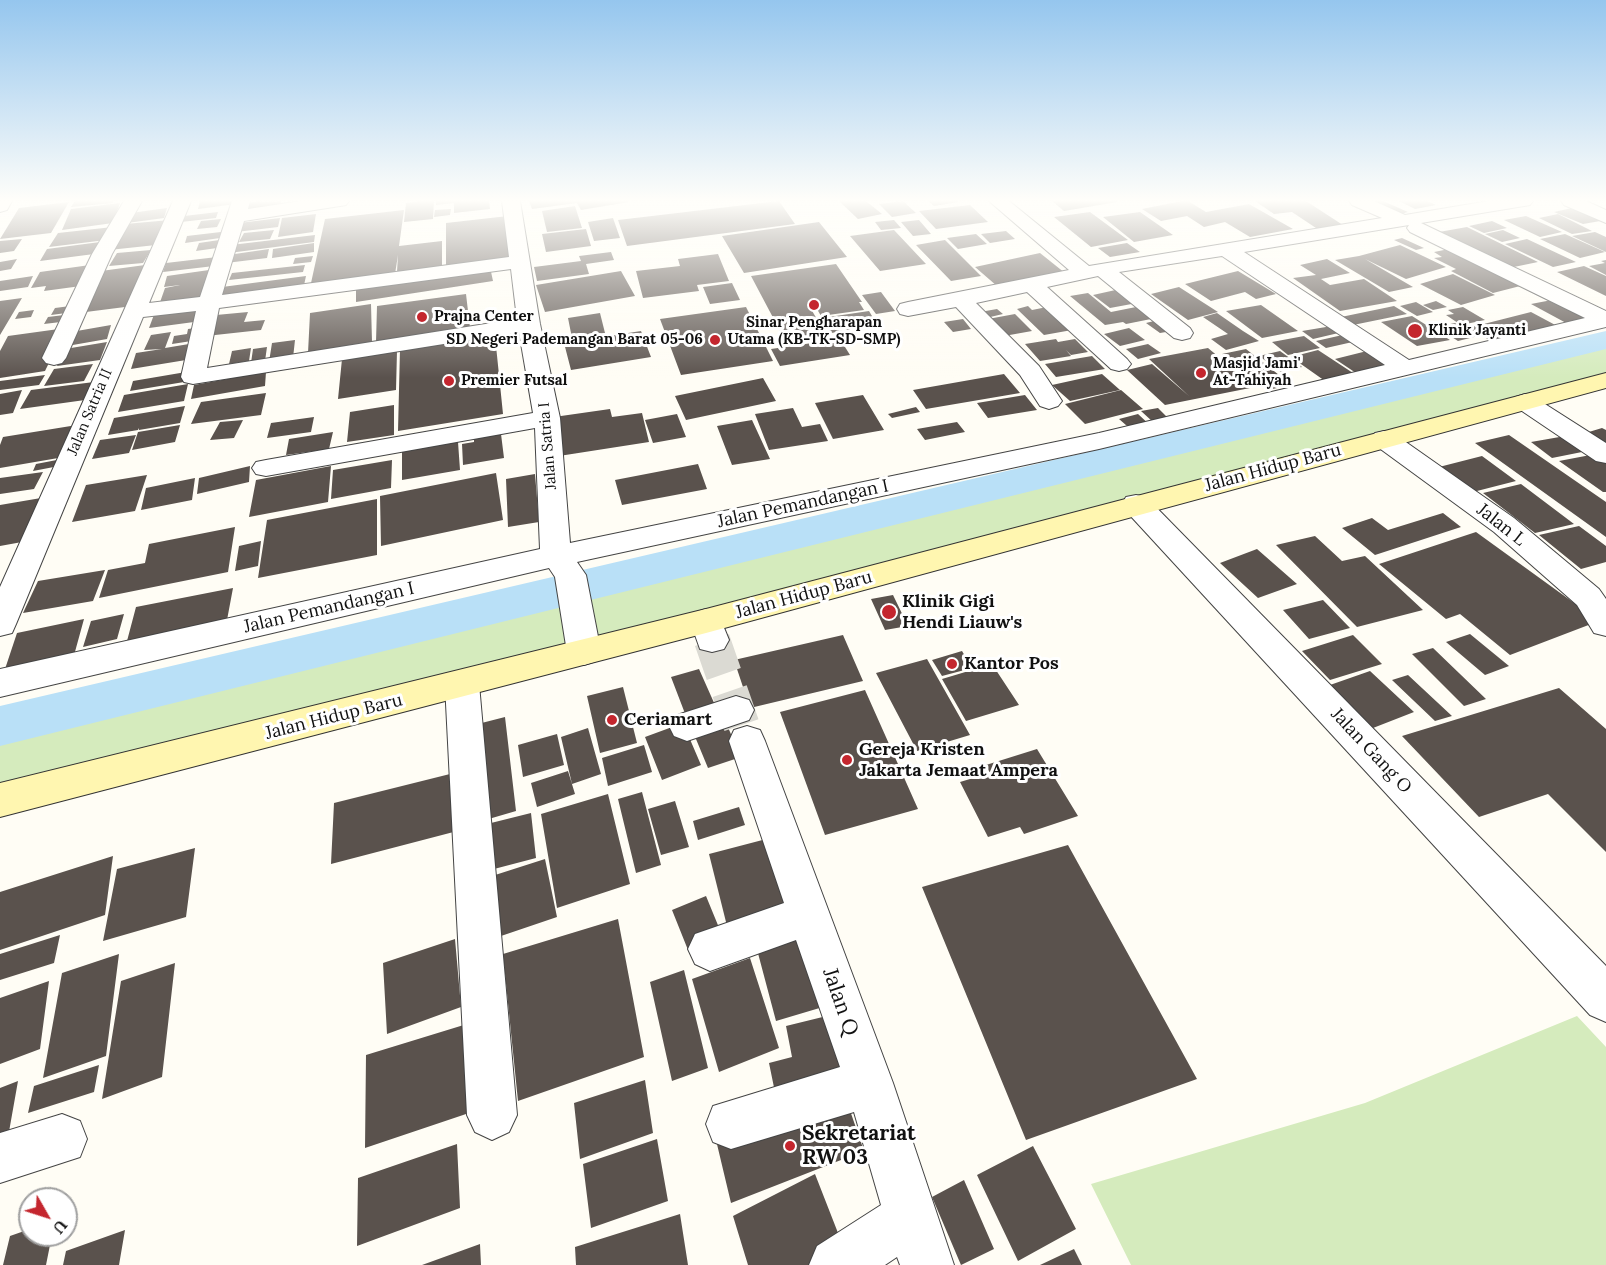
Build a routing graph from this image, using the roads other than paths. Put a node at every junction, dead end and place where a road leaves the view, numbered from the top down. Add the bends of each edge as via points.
1 (99, 260) edge
2 (156, 260) edge
3 (223, 260) edge
4 (1078, 260) edge
5 (1163, 260) edge
6 (1242, 260) edge
7 (1482, 260) edge
8 (520, 262) joint
9 (1093, 271) junction
10 (1031, 284) junction
11 (961, 300) junction
12 (209, 303) junction
13 (908, 309) dead end
14 (134, 311) junction
15 (1606, 320) edge
16 (529, 324) junction
17 (1182, 333) dead end
18 (54, 358) dead end
19 (1119, 364) dead end
20 (1406, 368) junction
21 (1606, 380) edge
22 (1049, 401) dead end
23 (1525, 402) junction
24 (547, 418) junction
25 (1384, 439) junction
26 (1606, 455) edge
27 (266, 468) dead end
28 (1136, 504) junction
29 (563, 566) junction
30 (0, 624) edge
31 (1606, 624) edge
32 (583, 649) junction
33 (0, 683) edge
34 (462, 684) junction
35 (687, 726) dead end
36 (0, 800) edge
37 (810, 915) junction
38 (710, 950) dead end
39 (1606, 999) edge
40 (869, 1083) junction
41 (492, 1115) dead end
42 (731, 1124) dead end
43 (62, 1139) dead end
44 (0, 1158) edge
45 (910, 1217) junction
46 (836, 1265) edge
47 (927, 1265) edge

1 - 18 street
2 - 14 street, Jalan Satria II
3 - 12 street
4 - 9 street
5 - 9 street
6 - 20 street
7 - 15 street
8 - 12 street
8 - 16 street, Jalan Satria I
9 - 10 street
9 - 17 street
10 - 11 street
10 - 19 street
11 - 13 street
11 - 22 street via 1030,370
12 - 14 street
12 - 16 street via 193,377
14 - 30 street, Jalan Satria II
15 - 20 street, Jalan Pemandangan I
16 - 24 street, Jalan Satria I
20 - 29 street, Jalan Pemandangan I
21 - 23 street, Jalan Hidup Baru
23 - 25 street, Jalan Hidup Baru
23 - 26 street
24 - 27 street
24 - 29 street, Jalan Satria I
25 - 28 street, Jalan Hidup Baru
25 - 31 street, Jalan L via 1504,525 1588,597
28 - 32 street, Jalan Hidup Baru via 709,631
28 - 39 street, Jalan Gang O
29 - 32 street, Jalan Satria I
29 - 33 street, Jalan Pemandangan I
32 - 34 street, Jalan Hidup Baru
34 - 36 street, Jalan Hidup Baru
34 - 41 street
35 - 37 street, Jalan Q via 742,725
37 - 38 street
37 - 40 street, Jalan Q
40 - 42 street
40 - 45 street, Jalan Q
43 - 44 street
45 - 46 street
45 - 47 street, Jalan Q

